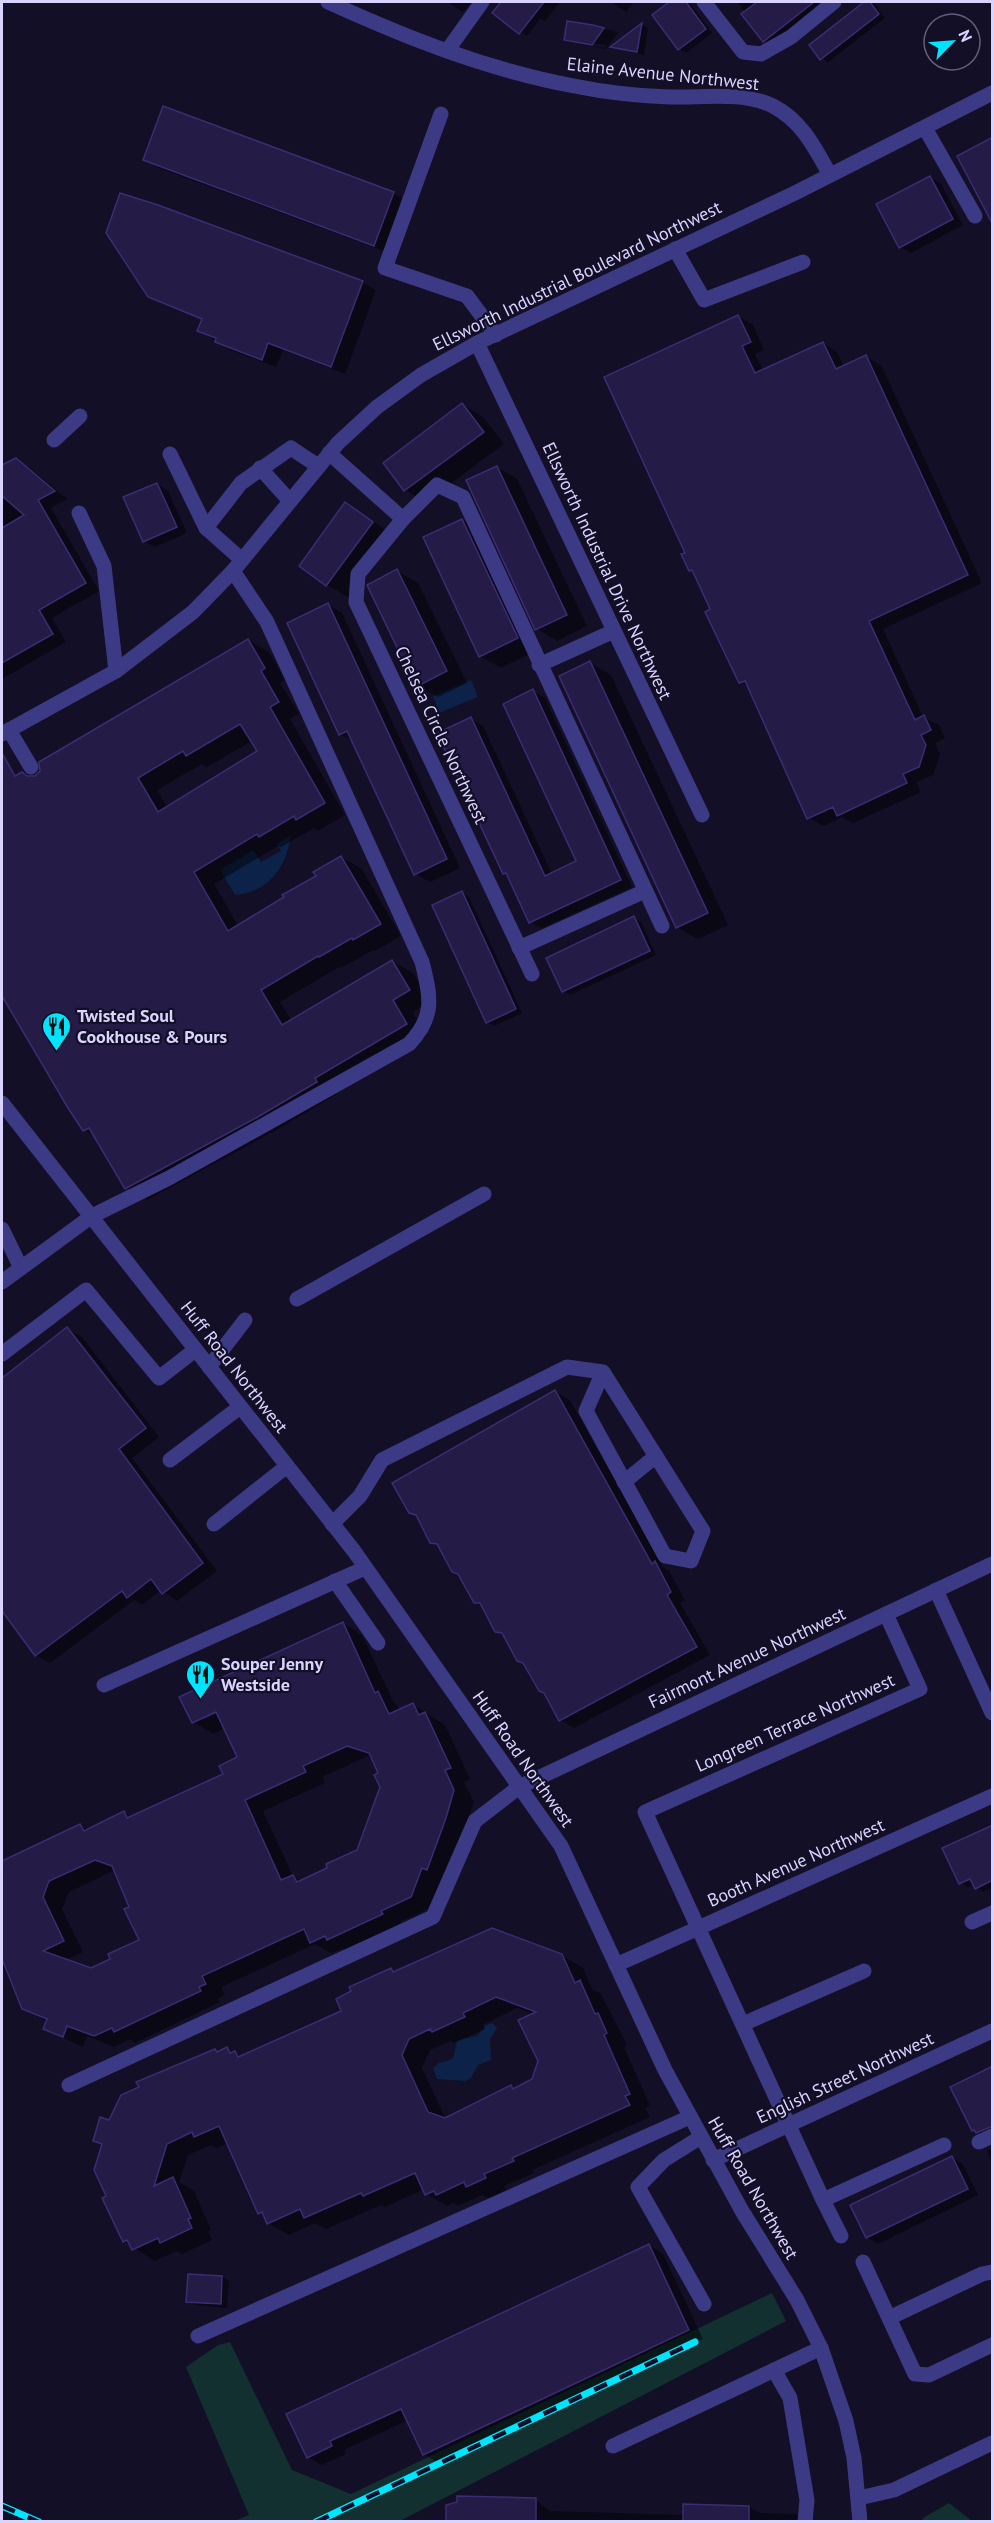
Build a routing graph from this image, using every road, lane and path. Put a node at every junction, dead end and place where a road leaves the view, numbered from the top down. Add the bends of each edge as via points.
1 (328, 2) edge
2 (482, 2) edge
3 (704, 2) edge
4 (834, 2) edge
5 (447, 51) junction
6 (993, 93) edge
7 (441, 114) dead end
8 (925, 128) junction
9 (831, 175) junction
10 (975, 216) dead end
11 (675, 249) junction
12 (803, 262) dead end
13 (495, 335) junction
14 (477, 344) junction
15 (80, 416) dead end
16 (54, 440) dead end
17 (329, 453) junction
18 (170, 454) dead end
19 (318, 465) junction
20 (260, 468) junction
21 (289, 500) junction
22 (79, 513) dead end
23 (403, 519) junction
24 (206, 528) junction
25 (237, 566) junction
26 (614, 631) junction
27 (539, 665) junction
28 (116, 671) junction
29 (5, 732) edge
30 (31, 767) dead end
31 (702, 815) dead end
32 (645, 891) junction
33 (662, 926) dead end
34 (519, 948) junction
35 (532, 974) dead end
36 (2, 1103) edge
37 (484, 1194) dead end
38 (92, 1216) junction
39 (2, 1229) edge
40 (21, 1268) junction
41 (2, 1282) edge
42 (297, 1299) dead end
43 (245, 1320) dead end
44 (195, 1350) junction
45 (2, 1354) edge
46 (210, 1368) junction
47 (603, 1372) junction
48 (240, 1407) junction
49 (656, 1456) junction
50 (170, 1460) dead end
51 (287, 1466) junction
52 (624, 1482) junction
53 (214, 1524) dead end
54 (332, 1524) junction
55 (993, 1564) edge
56 (365, 1568) junction
57 (335, 1581) junction
58 (936, 1590) junction
59 (885, 1614) junction
60 (378, 1643) dead end
61 (104, 1685) dead end
62 (993, 1713) edge
63 (519, 1787) junction
64 (993, 1797) edge
65 (993, 1912) edge
66 (972, 1922) dead end
67 (699, 1928) junction
68 (616, 1965) junction
69 (864, 1971) dead end
70 (743, 2025) junction
71 (993, 2031) edge
72 (69, 2085) dead end
73 (690, 2117) junction
74 (788, 2125) junction
75 (701, 2137) junction
76 (944, 2145) dead end
77 (713, 2160) junction
78 (823, 2200) junction
79 (841, 2236) dead end
80 (862, 2262) dead end
81 (993, 2272) edge
82 (704, 2304) dead end
83 (890, 2319) junction
84 (198, 2336) dead end
85 (993, 2345) edge
86 (821, 2348) junction
87 (774, 2370) junction
88 (993, 2443) edge
89 (613, 2446) dead end
90 (859, 2498) junction
91 (805, 2522) edge
92 (860, 2522) edge

1 - 5 street, Elaine Avenue Northwest via 397,34
2 - 5 street
3 - 4 street via 742,52 761,54 791,37
5 - 9 street, Elaine Avenue Northwest via 484,65 575,87 667,97 739,98 772,106 809,136
6 - 8 street, Ellsworth Industrial Boulevard Northwest
7 - 13 street via 385,268 467,296
8 - 9 street, Ellsworth Industrial Boulevard Northwest
8 - 10 street
9 - 11 street, Ellsworth Industrial Boulevard Northwest
11 - 12 street via 704,300
11 - 13 street, Ellsworth Industrial Boulevard Northwest
13 - 14 street, Ellsworth Industrial Boulevard Northwest
14 - 17 street, Ellsworth Industrial Boulevard Northwest via 421,375
14 - 26 street, Ellsworth Industrial Drive Northwest
15 - 16 street
17 - 19 street, Ellsworth Industrial Boulevard Northwest
17 - 23 street
18 - 24 street
19 - 20 street via 291,448
19 - 21 street, Ellsworth Industrial Boulevard Northwest
20 - 21 street
20 - 24 street via 241,483
21 - 25 street, Ellsworth Industrial Boulevard Northwest
22 - 28 street via 104,566
23 - 27 street, Chelsea Circle Northwest via 437,485 463,497
23 - 34 street, Chelsea Circle Northwest via 358,574 356,602
24 - 25 street
25 - 28 street, Ellsworth Industrial Boulevard Northwest via 193,612
25 - 38 street via 267,622 422,962 430,992 424,1028 409,1044 169,1178
26 - 27 street
26 - 31 street, Ellsworth Industrial Drive Northwest
27 - 32 street, Chelsea Circle Northwest
28 - 29 street, Ellsworth Industrial Boulevard Northwest
29 - 30 street
32 - 33 street, Chelsea Circle Northwest
32 - 34 street
34 - 35 street, Chelsea Circle Northwest
36 - 38 street, Huff Road Northwest
37 - 42 street
38 - 40 street
38 - 44 street, Huff Road Northwest
39 - 40 street
40 - 41 street
43 - 46 street
44 - 45 street via 159,1378 86,1290
44 - 46 street, Huff Road Northwest
46 - 48 street, Huff Road Northwest
47 - 49 street
47 - 52 street via 586,1411
47 - 54 street via 567,1367 382,1460 360,1496
48 - 50 street
48 - 51 street, Huff Road Northwest
49 - 52 street
49 - 52 street via 703,1531 691,1561 665,1556
51 - 53 street
51 - 54 street, Huff Road Northwest
54 - 56 street, Huff Road Northwest
55 - 58 street, Fairmont Avenue Northwest
56 - 57 street
56 - 63 street, Huff Road Northwest
57 - 60 street
57 - 61 street
58 - 59 street, Fairmont Avenue Northwest
58 - 62 street
59 - 63 street, Fairmont Avenue Northwest
59 - 67 street, Longreen Terrace Northwest via 920,1689 645,1812
63 - 68 street, Huff Road Northwest via 561,1846
63 - 72 street, Fairmont Avenue Northwest via 474,1821 433,1917
64 - 67 street, Booth Avenue Northwest
65 - 66 street
67 - 68 street, Booth Avenue Northwest
67 - 70 street
68 - 73 street, Huff Road Northwest
69 - 70 street
70 - 74 street
71 - 74 street, English Street Northwest
73 - 75 street, Huff Road Northwest
73 - 84 street
74 - 77 street, English Street Northwest
74 - 78 street
75 - 77 street, Huff Road Northwest
75 - 82 street via 664,2160 638,2187
76 - 78 street
77 - 86 street, Huff Road Northwest via 797,2300
78 - 79 street
80 - 83 street
81 - 83 street
83 - 85 street via 911,2370 921,2376
86 - 87 street
86 - 90 street, Huff Road Northwest via 846,2421
87 - 89 street
87 - 91 street via 790,2398 807,2500
88 - 90 street via 894,2490
90 - 92 street, Huff Road Northwest

